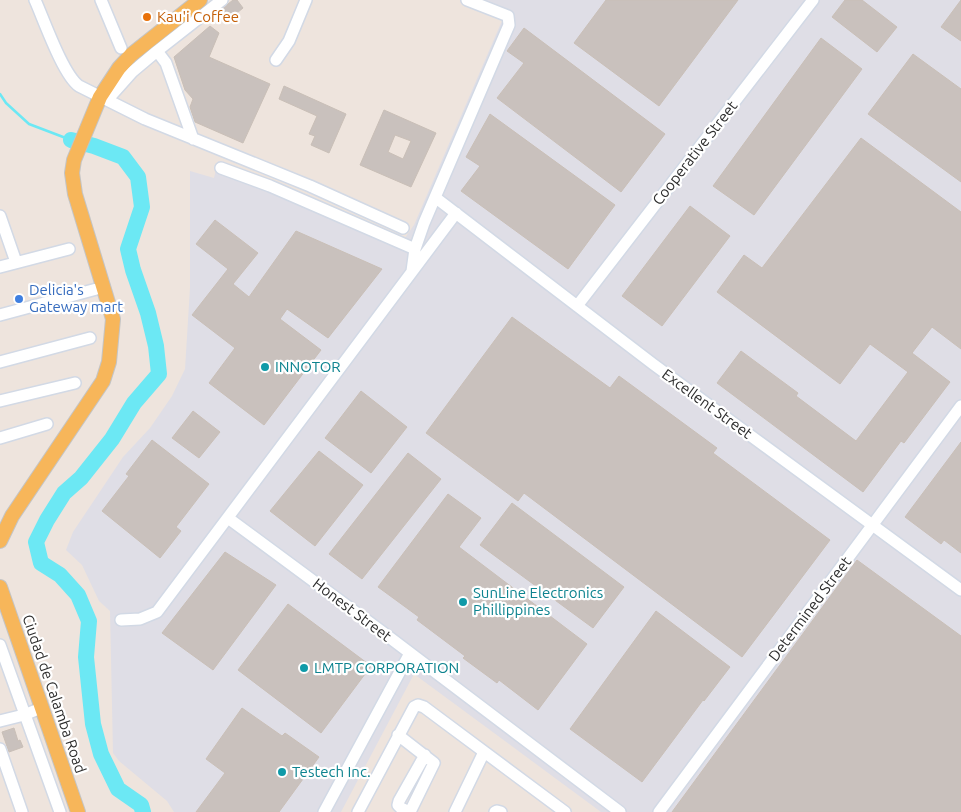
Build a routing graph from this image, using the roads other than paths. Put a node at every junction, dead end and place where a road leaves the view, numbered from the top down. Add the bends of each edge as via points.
1 (35, 0) edge
2 (101, 0) edge
3 (200, 0) edge
4 (222, 0) edge
5 (306, 0) edge
6 (467, 0) edge
7 (813, 0) edge
8 (121, 48) dead end
9 (157, 51) junction
10 (276, 60) dead end
11 (104, 98) junction
12 (193, 139) junction
13 (221, 168) dead end
14 (436, 198) junction
15 (456, 213) junction
16 (0, 216) edge
17 (404, 228) dead end
18 (68, 249) dead end
19 (415, 249) junction
20 (16, 262) junction
21 (0, 267) edge
22 (412, 273) junction
23 (104, 287) junction
24 (577, 306) junction
25 (0, 315) edge
26 (90, 338) dead end
27 (0, 362) edge
28 (75, 384) dead end
29 (0, 402) edge
30 (961, 406) edge
31 (47, 424) dead end
32 (0, 438) edge
33 (228, 518) junction
34 (872, 525) junction
35 (0, 542) edge
36 (0, 587) edge
37 (961, 590) edge
38 (121, 620) dead end
39 (0, 645) edge
40 (410, 653) junction
41 (41, 708) junction
42 (24, 715) junction
43 (0, 721) edge
44 (398, 735) junction
45 (0, 750) edge
46 (484, 752) junction
47 (559, 810) edge
48 (22, 812) edge
49 (60, 812) edge
50 (78, 812) edge
51 (324, 812) edge
52 (358, 812) edge
53 (409, 812) edge
54 (455, 812) edge
55 (495, 812) edge
56 (502, 812) edge
57 (620, 812) edge
58 (658, 812) edge

1 - 11 street via 69,76 79,86
2 - 8 street
3 - 11 main road via 131,55 119,68
4 - 9 street
5 - 10 street via 289,41
6 - 14 street via 508,16 509,25
7 - 24 street, Cooperative Street
9 - 11 street
9 - 12 street via 166,63
11 - 12 street
11 - 23 main road via 92,114 72,172 75,194
12 - 17 street
13 - 19 street
14 - 15 street, Excellent Street
14 - 19 street
15 - 22 street
15 - 24 street, Excellent Street
16 - 20 street
18 - 20 street
19 - 22 street
20 - 21 street
22 - 33 street
23 - 25 street
23 - 35 main road via 113,331 103,381 12,516
24 - 34 street, Excellent Street
26 - 27 street
28 - 29 street
30 - 34 street, Determined Street
31 - 32 street
33 - 38 street via 157,612 140,619
33 - 40 street, Honest Street
34 - 37 street, Excellent Street
34 - 58 street, Determined Street
36 - 41 main road, Ciudad de Calamba Road
39 - 42 street
40 - 51 street
40 - 57 street, Honest Street
41 - 42 street
41 - 50 main road, Ciudad de Calamba Road
42 - 43 street
42 - 49 street
44 - 46 street via 418,705
44 - 52 street
44 - 53 street via 425,755 399,801 398,805
45 - 48 street
46 - 47 street
46 - 54 street
55 - 56 street

